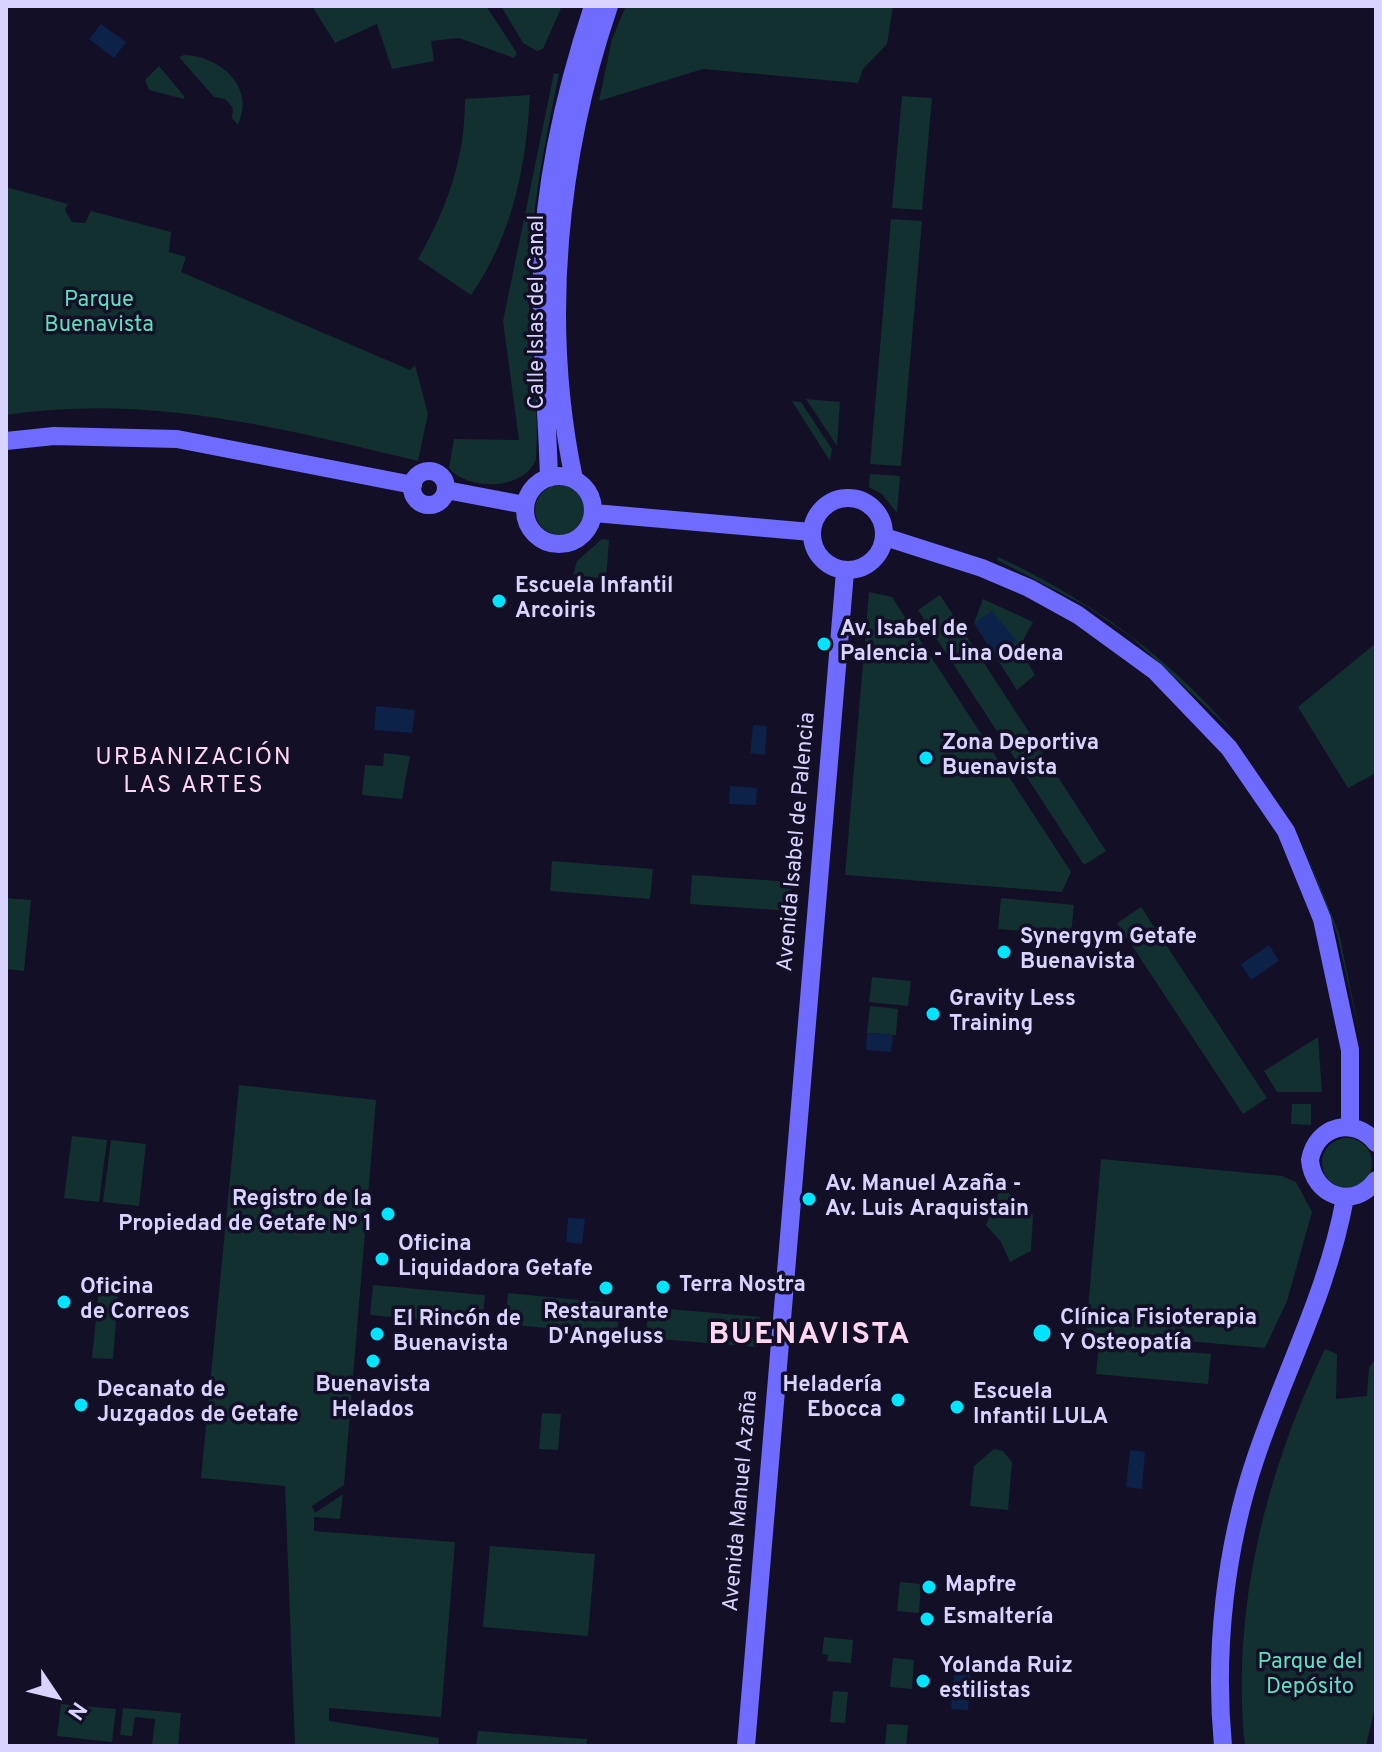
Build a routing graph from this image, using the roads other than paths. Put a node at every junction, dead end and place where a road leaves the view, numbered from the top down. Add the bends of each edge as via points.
1 (593, 6) edge
2 (609, 6) edge
3 (6, 441) edge
4 (549, 478) junction
5 (574, 479) junction
6 (525, 505) junction
7 (594, 513) junction
8 (811, 532) junction
9 (885, 537) junction
10 (845, 572) junction
11 (799, 1117) joint
12 (1350, 1126) junction
13 (1376, 1143) edge
14 (1376, 1180) edge
15 (1345, 1198) junction
16 (746, 1746) edge
17 (1223, 1746) edge

1 - 4 street, Calle Islas del Canal via 552,163 542,266
2 - 5 street, Calle Islas del Canal via 570,152 559,244 564,431
3 - 6 street via 67,436 177,439 413,485 419,474 430,471 443,478 446,490
4 - 5 street
4 - 6 street via 532,489
5 - 7 street via 590,495
6 - 7 street via 529,527 553,544 581,538
7 - 8 street
8 - 9 street via 819,511 834,500 851,497 868,503 881,517
8 - 10 street via 815,552 828,566
9 - 10 street via 879,555 861,569
9 - 12 street via 982,568 1078,615 1155,671 1229,748 1286,831 1322,919 1350,1050
10 - 11 street, Avenida Isabel de Palencia
11 - 16 street, Avenida Manuel Azaña
12 - 13 street
12 - 15 street via 1321,1136 1310,1160 1319,1186
14 - 15 street via 1360,1194
15 - 17 street via 1328,1273 1255,1458 1238,1526 1221,1655

